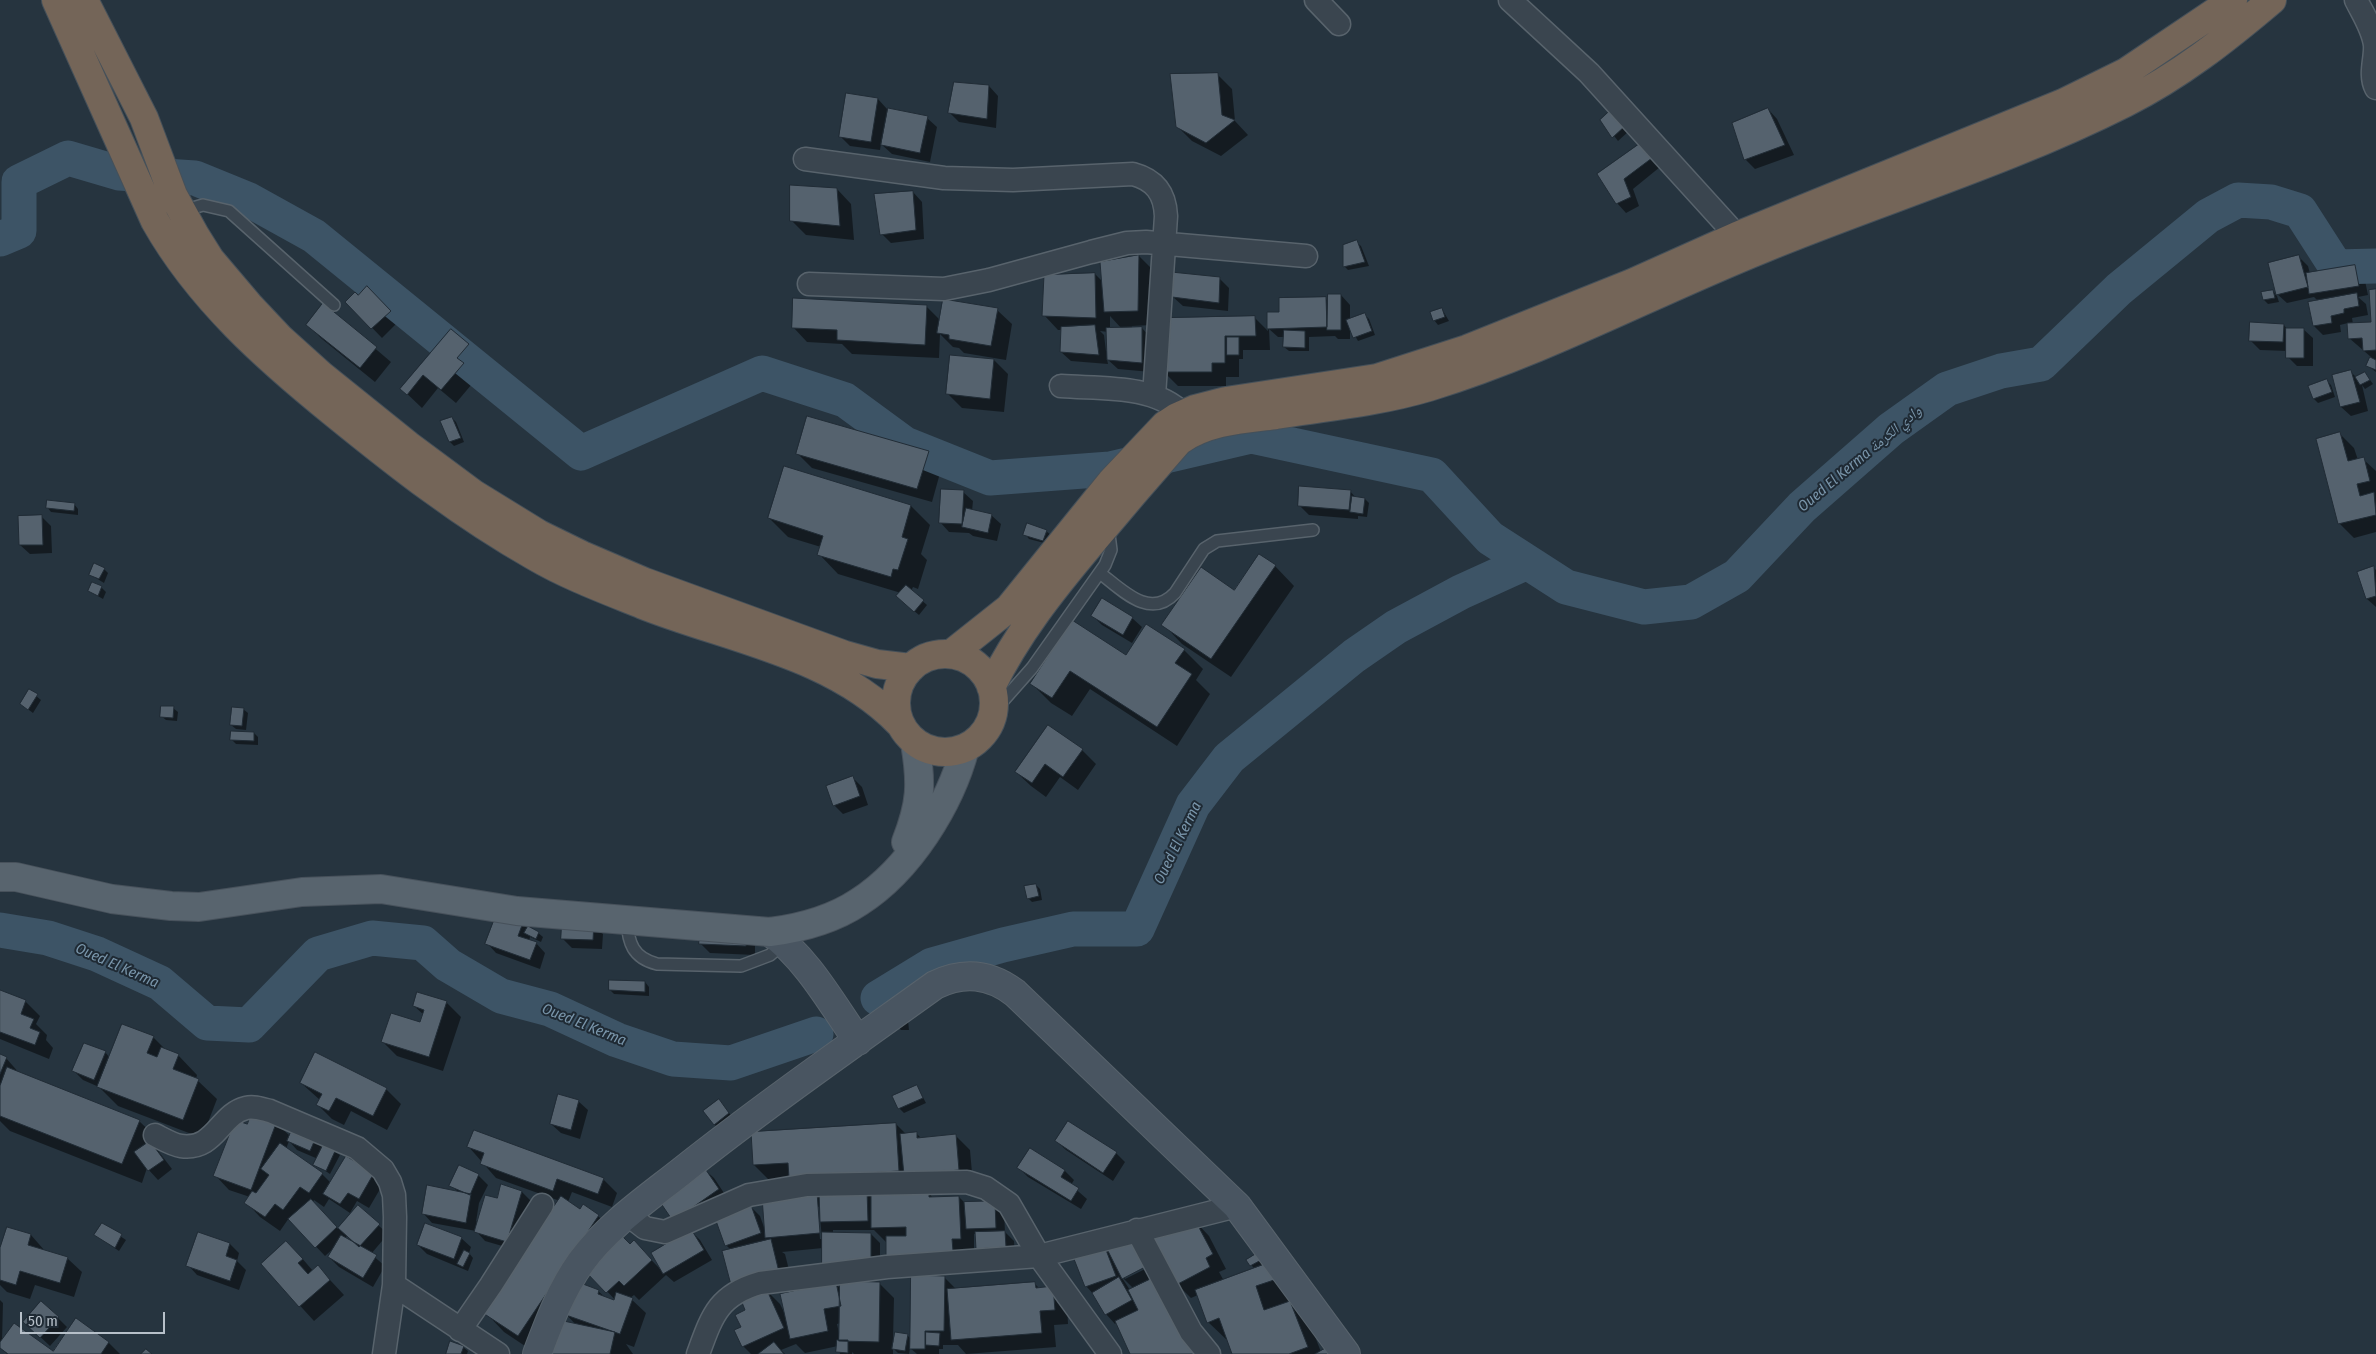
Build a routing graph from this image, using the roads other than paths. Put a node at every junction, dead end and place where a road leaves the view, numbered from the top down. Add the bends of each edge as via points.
1 (84, 0) edge
2 (1316, 0) edge
3 (1510, 0) edge
4 (2233, 0) edge
5 (2272, 0) edge
6 (2356, 0) edge
7 (57, 1) edge
8 (1339, 24) dead end
9 (2376, 88) edge
10 (804, 159) dead end
11 (177, 203) junction
12 (1737, 236) junction
13 (1164, 242) junction
14 (1306, 256) dead end
15 (809, 284) dead end
16 (334, 305) dead end
17 (1061, 386) dead end
18 (1154, 396) junction
19 (1176, 427) junction
20 (1120, 490) junction
21 (1107, 524) junction
22 (1313, 530) dead end
23 (1100, 573) junction
24 (951, 654) junction
25 (911, 668) junction
26 (992, 699) junction
27 (907, 733) junction
28 (965, 748) junction
29 (894, 874) junction
30 (0, 877) edge
31 (627, 920) junction
32 (777, 937) junction
33 (858, 1041) junction
34 (156, 1135) dead end
35 (542, 1205) dead end
36 (1237, 1206) junction
37 (628, 1214) junction
38 (1137, 1230) junction
39 (1039, 1256) junction
40 (394, 1285) junction
41 (460, 1330) junction
42 (384, 1354) edge
43 (498, 1354) edge
44 (537, 1354) edge
45 (698, 1354) edge
46 (1110, 1354) edge
47 (1209, 1354) edge
48 (1346, 1354) edge

1 - 11 highway via 144,118
2 - 8 street
3 - 12 street via 1589,73
4 - 12 highway via 2126,72 2063,104
5 - 19 highway via 2188,66 2126,102 2038,142 1757,251 1505,360 1393,397 1217,424 1189,434
6 - 9 street via 2374,40
7 - 27 highway via 145,200 170,248 234,325 294,380 460,511 535,557 651,608 820,668 867,695
10 - 13 street via 944,178 1013,180 1133,174 1144,177 1162,193 1166,204
11 - 16 lane via 229,211
11 - 25 highway via 220,271 281,339 408,445 474,494 582,555 746,620 861,660
12 - 19 highway via 1632,283 1467,349 1404,370 1348,383 1226,402
13 - 14 street
13 - 15 street via 1128,243 944,290
13 - 18 street
17 - 18 street
18 - 19 street via 1165,399
19 - 20 highway
20 - 21 highway
20 - 24 highway via 995,621
21 - 23 lane via 1111,550
21 - 26 highway via 1026,625
22 - 23 lane via 1217,541 1204,549 1175,593 1157,605 1136,600
23 - 26 lane via 1032,668
24 - 25 highway via 925,658
24 - 26 highway via 964,658 985,675
25 - 27 highway via 898,685 895,698 896,710
26 - 28 highway via 984,733
27 - 28 highway via 939,752
27 - 29 main road via 920,798
28 - 29 main road via 946,798
29 - 32 main road via 859,902
30 - 31 main road via 16,877 112,899 171,906 208,906 319,890 381,889 517,911
31 - 32 main road
31 - 32 lane via 630,944 646,961 657,964 741,966 770,955
32 - 33 street
33 - 36 street via 942,982 962,976 991,978 1025,1002
33 - 37 street via 740,1125
34 - 40 street via 179,1146 201,1144 235,1112 257,1108 270,1110 367,1154 383,1170 394,1195
35 - 41 street
36 - 38 street
36 - 48 street
37 - 39 street via 645,1228 665,1232 733,1201 785,1188 966,1182 986,1188 1009,1204
37 - 44 street via 582,1261 563,1291
38 - 39 street
38 - 47 street via 1191,1332
39 - 45 street via 887,1267 742,1288 728,1296 710,1321
39 - 46 street
40 - 41 street
40 - 42 street
41 - 43 street

